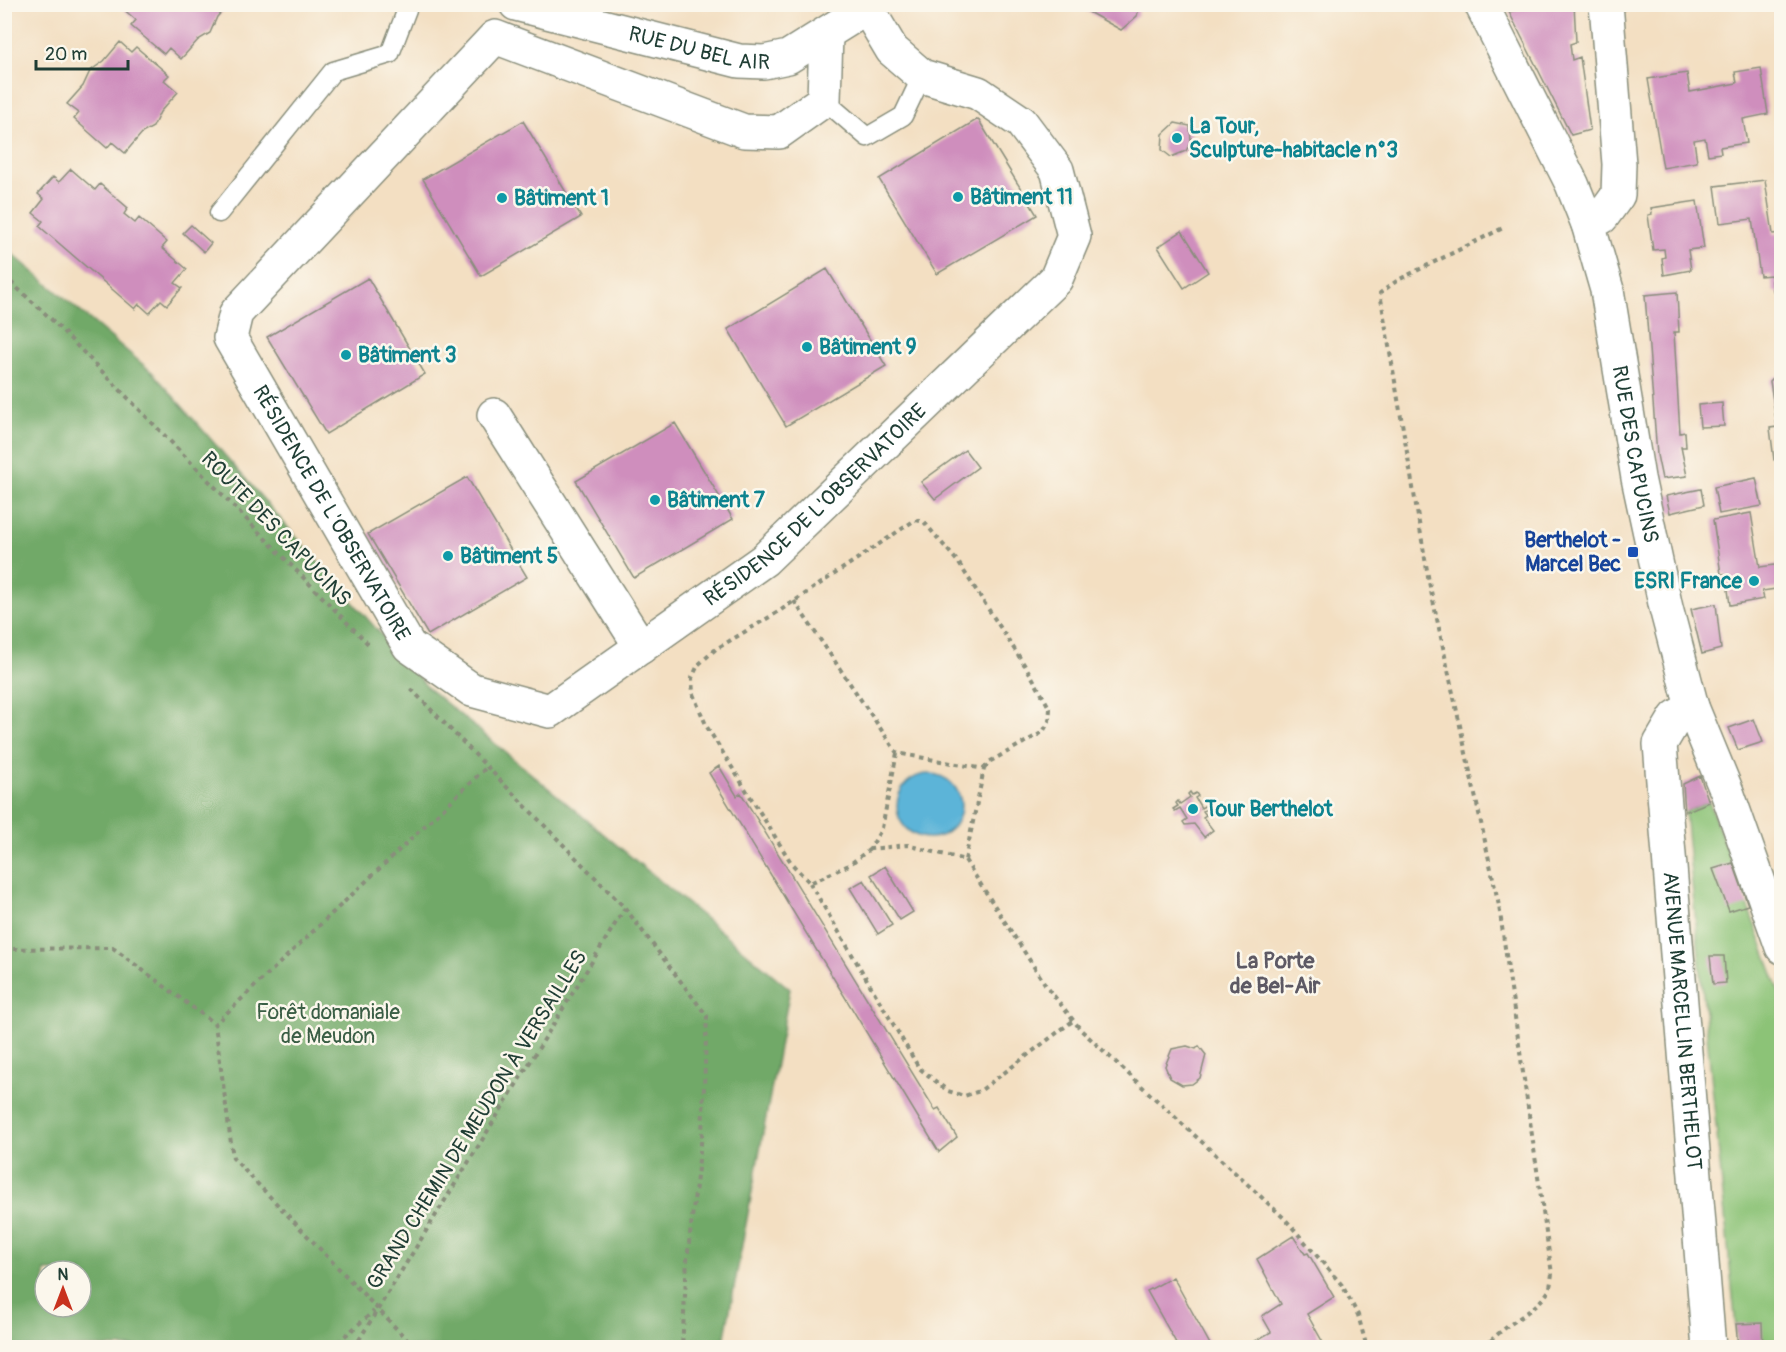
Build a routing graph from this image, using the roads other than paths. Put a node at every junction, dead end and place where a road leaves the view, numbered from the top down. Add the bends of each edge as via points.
1 (409, 4) edge
2 (516, 4) edge
3 (1481, 4) edge
4 (1606, 4) edge
5 (870, 6) edge
6 (826, 34) junction
7 (922, 76) junction
8 (824, 100) junction
9 (219, 213) dead end
10 (1588, 224) junction
11 (494, 415) dead end
12 (641, 647) junction
13 (1692, 707) junction
14 (1782, 947) edge
15 (1709, 1347) edge

1 - 9 lane via 390,54 333,71
2 - 6 street, RUE DU BEL AIR via 739,61 789,57
3 - 10 street, RUE DES CAPUCINS via 1572,184
4 - 10 street via 1618,195 1602,217
5 - 6 street, RUE DU BEL AIR
5 - 7 street, RÉSIDENCE DE L'OBSERVATOIRE via 892,50
6 - 8 street
7 - 8 lane via 903,116 867,137
7 - 12 street, RÉSIDENCE DE L'OBSERVATOIRE via 978,93 1012,116 1058,170 1074,237 1056,279 764,560
8 - 12 street, RÉSIDENCE DE L'OBSERVATOIRE via 779,132 744,131 495,37 236,313 230,338 409,646 472,690 550,711
10 - 13 street, RUE DES CAPUCINS via 1607,290 1638,478
11 - 12 street
13 - 14 street, RUE DES CAPUCINS
13 - 15 street, AVENUE MARCELLIN BERTHELOT via 1676,717 1660,744

